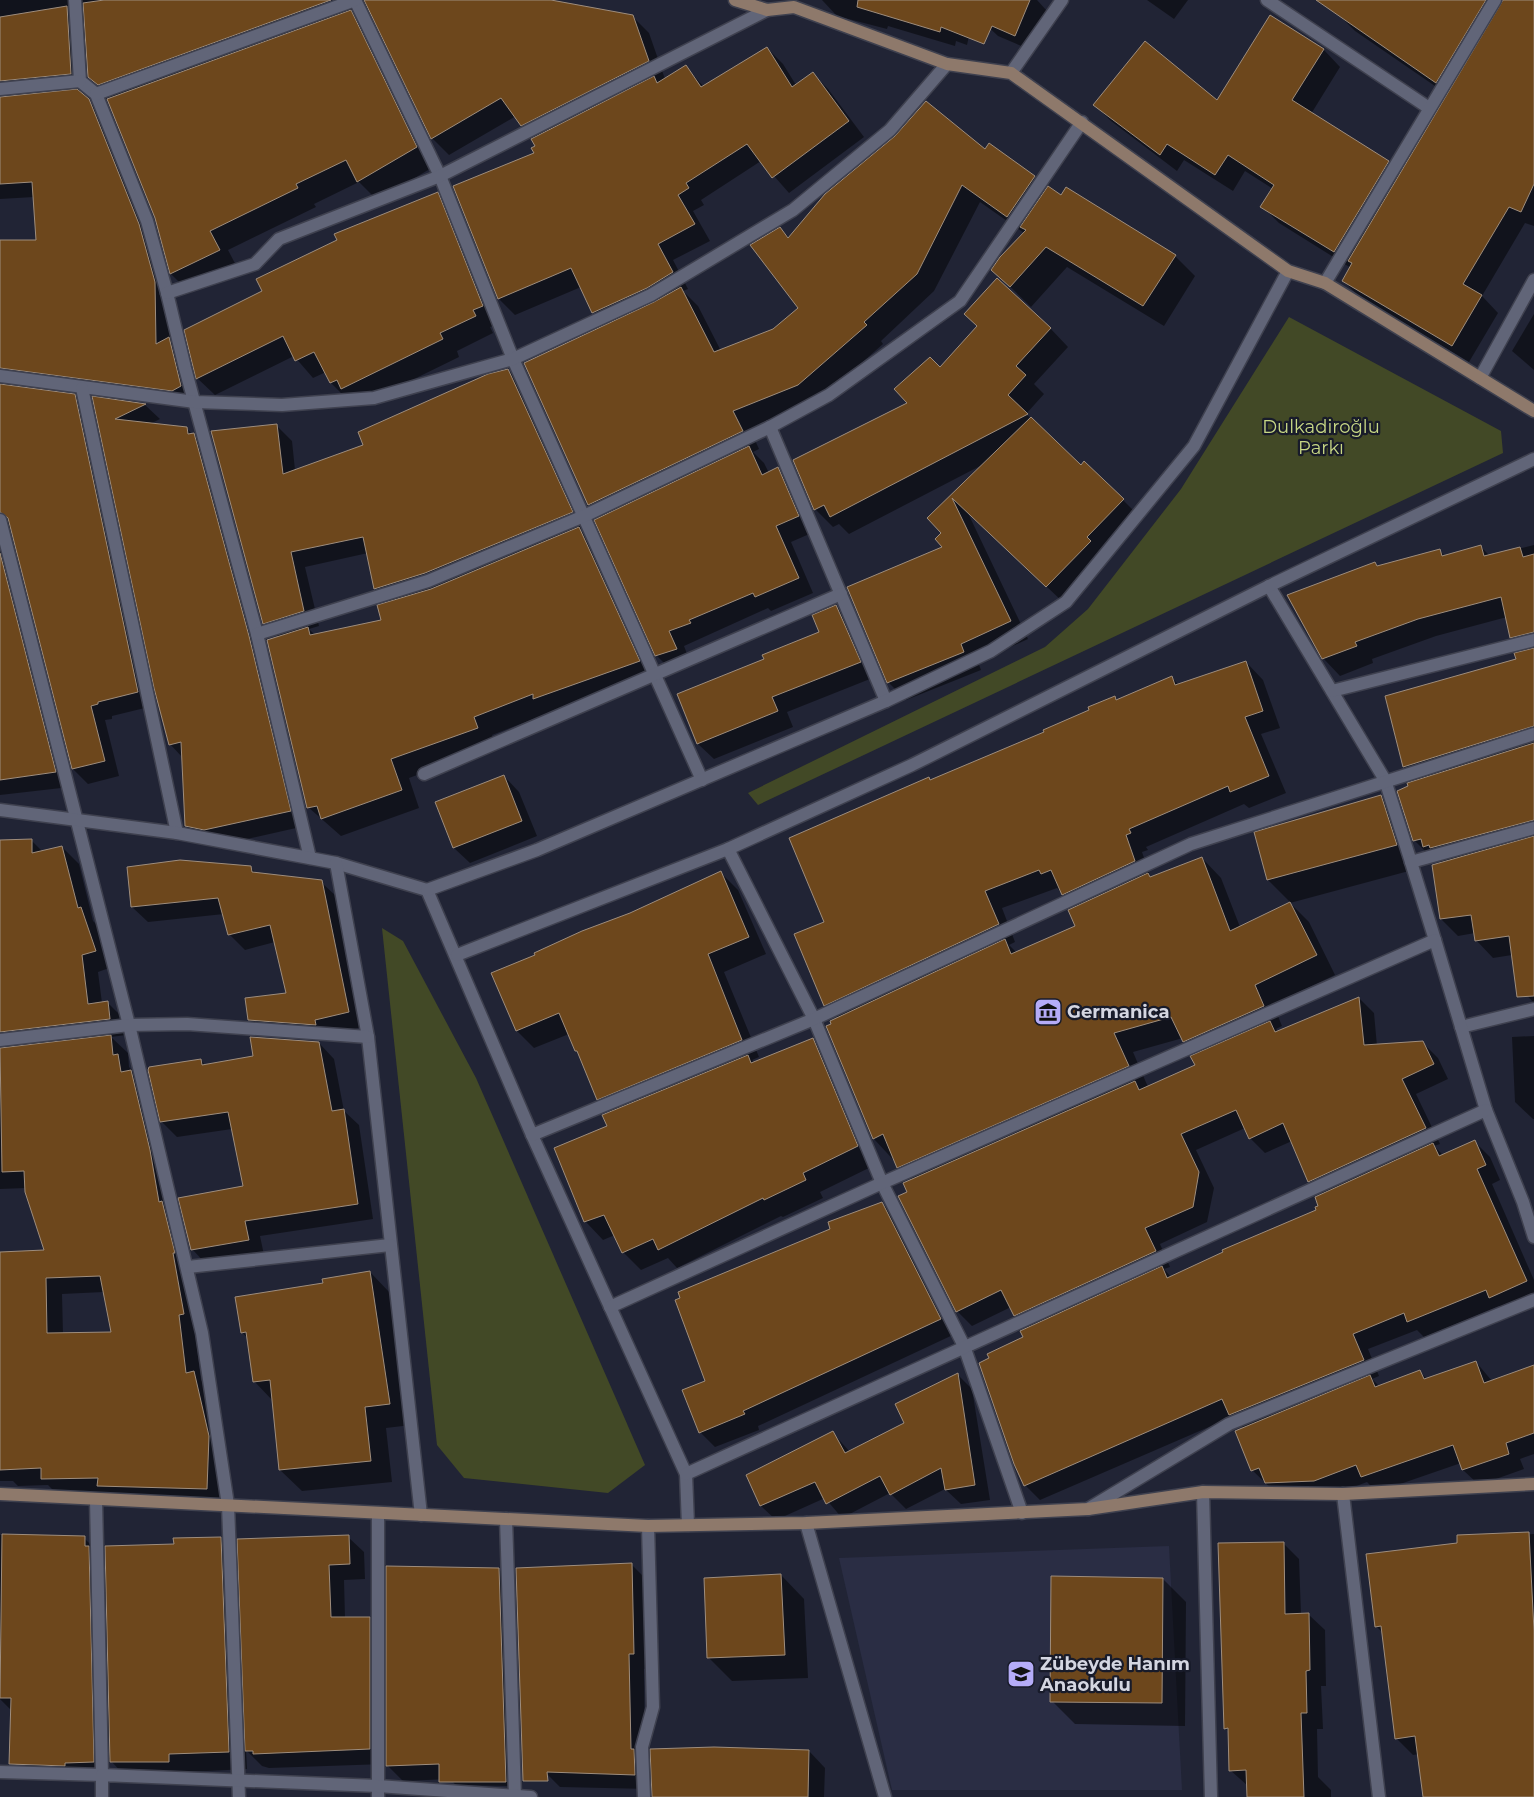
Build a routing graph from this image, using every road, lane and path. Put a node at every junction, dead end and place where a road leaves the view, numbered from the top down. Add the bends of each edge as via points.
1 (75, 0) edge
2 (355, 0) edge
3 (735, 0) edge
4 (1062, 0) edge
5 (1267, 0) edge
6 (1495, 0) edge
7 (794, 3) edge
8 (1283, 6) edge
9 (767, 10) junction
10 (947, 64) junction
11 (1011, 73) junction
12 (80, 81) junction
13 (0, 89) edge
14 (96, 94) junction
15 (1429, 108) junction
16 (1082, 122) junction
17 (440, 176) junction
18 (1288, 271) junction
19 (1534, 280) edge
20 (1325, 283) junction
21 (167, 293) junction
22 (513, 360) junction
23 (0, 376) edge
24 (1480, 378) junction
25 (82, 388) junction
26 (195, 402) junction
27 (1534, 411) edge
28 (770, 427) junction
29 (1534, 459) edge
30 (584, 516) junction
31 (0, 520) edge
32 (1270, 586) junction
33 (841, 594) junction
34 (257, 634) junction
35 (1534, 640) edge
36 (655, 675) junction
37 (1332, 691) junction
38 (886, 701) junction
39 (1534, 734) edge
40 (424, 774) dead end
41 (702, 780) junction
42 (1385, 780) junction
43 (0, 810) edge
44 (78, 819) junction
45 (1534, 828) edge
46 (177, 833) junction
47 (728, 848) junction
48 (310, 858) junction
49 (1410, 862) junction
50 (336, 863) junction
51 (428, 890) junction
52 (1435, 940) junction
53 (457, 955) junction
54 (1534, 1009) edge
55 (814, 1019) junction
56 (129, 1025) junction
57 (1461, 1027) junction
58 (368, 1037) junction
59 (0, 1040) edge
60 (1486, 1110) junction
61 (532, 1135) junction
62 (882, 1182) junction
63 (1529, 1201) edge
64 (1534, 1237) edge
65 (390, 1245) junction
66 (188, 1268) junction
67 (1534, 1300) edge
68 (610, 1307) junction
69 (964, 1346) junction
70 (686, 1474) junction
71 (1534, 1484) edge
72 (1203, 1492) junction
73 (0, 1494) edge
74 (1343, 1494) junction
75 (96, 1500) junction
76 (228, 1505) junction
77 (1088, 1509) junction
78 (378, 1512) junction
79 (1022, 1512) junction
80 (421, 1515) junction
81 (506, 1519) junction
82 (806, 1523) junction
83 (688, 1525) junction
84 (648, 1526) junction
85 (0, 1772) edge
86 (102, 1775) junction
87 (239, 1780) junction
88 (378, 1792) edge
89 (515, 1796) edge
90 (102, 1797) edge
91 (239, 1797) edge
92 (531, 1797) edge
93 (644, 1797) edge
94 (884, 1797) edge
95 (1211, 1797) edge
96 (1379, 1797) edge

1 - 12 street
2 - 14 street
2 - 17 street
3 - 9 street
4 - 11 street
5 - 8 street
6 - 15 street
7 - 9 street
7 - 10 street
8 - 15 street
9 - 17 street
10 - 11 street
10 - 22 street via 890,130 793,210 651,295
11 - 16 street
12 - 13 street
12 - 14 street
14 - 21 street via 147,221
15 - 20 street
16 - 18 street
16 - 28 street via 960,301 829,395
17 - 21 street via 279,239 255,264
17 - 22 street
18 - 20 street
18 - 38 street via 1194,446 1066,602 991,651
19 - 24 street
20 - 24 street
21 - 26 street
22 - 26 street via 374,398 282,405
22 - 30 street
23 - 25 street
24 - 27 street
25 - 26 street
25 - 46 street
26 - 34 street
28 - 30 street
28 - 33 street
29 - 32 street
30 - 34 street via 428,581
30 - 36 street
31 - 44 street
32 - 37 street
32 - 47 street via 912,765
33 - 36 street
33 - 38 street
34 - 48 street
35 - 37 street
36 - 40 street
36 - 41 street
37 - 42 street
38 - 41 street
39 - 42 street
41 - 51 street via 537,850
42 - 49 street
42 - 55 street via 1190,844
43 - 44 street
44 - 46 street
44 - 56 street
45 - 49 street
46 - 48 street
47 - 53 street
47 - 55 street
48 - 50 street
49 - 52 street
50 - 51 street
50 - 58 street
51 - 53 street
52 - 57 street
52 - 62 street
53 - 61 street
54 - 57 street
55 - 61 street
55 - 62 street
56 - 58 street via 187,1024
56 - 59 street
56 - 66 street
57 - 60 street
58 - 65 street
60 - 63 street
60 - 69 street
61 - 68 street
62 - 68 street
62 - 69 street
63 - 64 street
65 - 66 street
65 - 80 street
66 - 76 street via 202,1333
67 - 77 street via 1229,1424
68 - 70 street
69 - 70 street
69 - 79 street
70 - 83 street
71 - 74 street
72 - 74 street
72 - 77 street
72 - 95 street
73 - 75 street
74 - 96 street
75 - 76 street
75 - 86 street
76 - 78 street
76 - 87 street
77 - 79 street
78 - 80 street
78 - 88 street
79 - 82 street
80 - 81 street
81 - 84 street
81 - 89 street
82 - 83 street
82 - 94 street
83 - 84 street
84 - 93 street via 653,1708 642,1747
85 - 86 street
86 - 87 street
86 - 90 street
87 - 88 street
87 - 91 street
88 - 89 street
89 - 92 street

